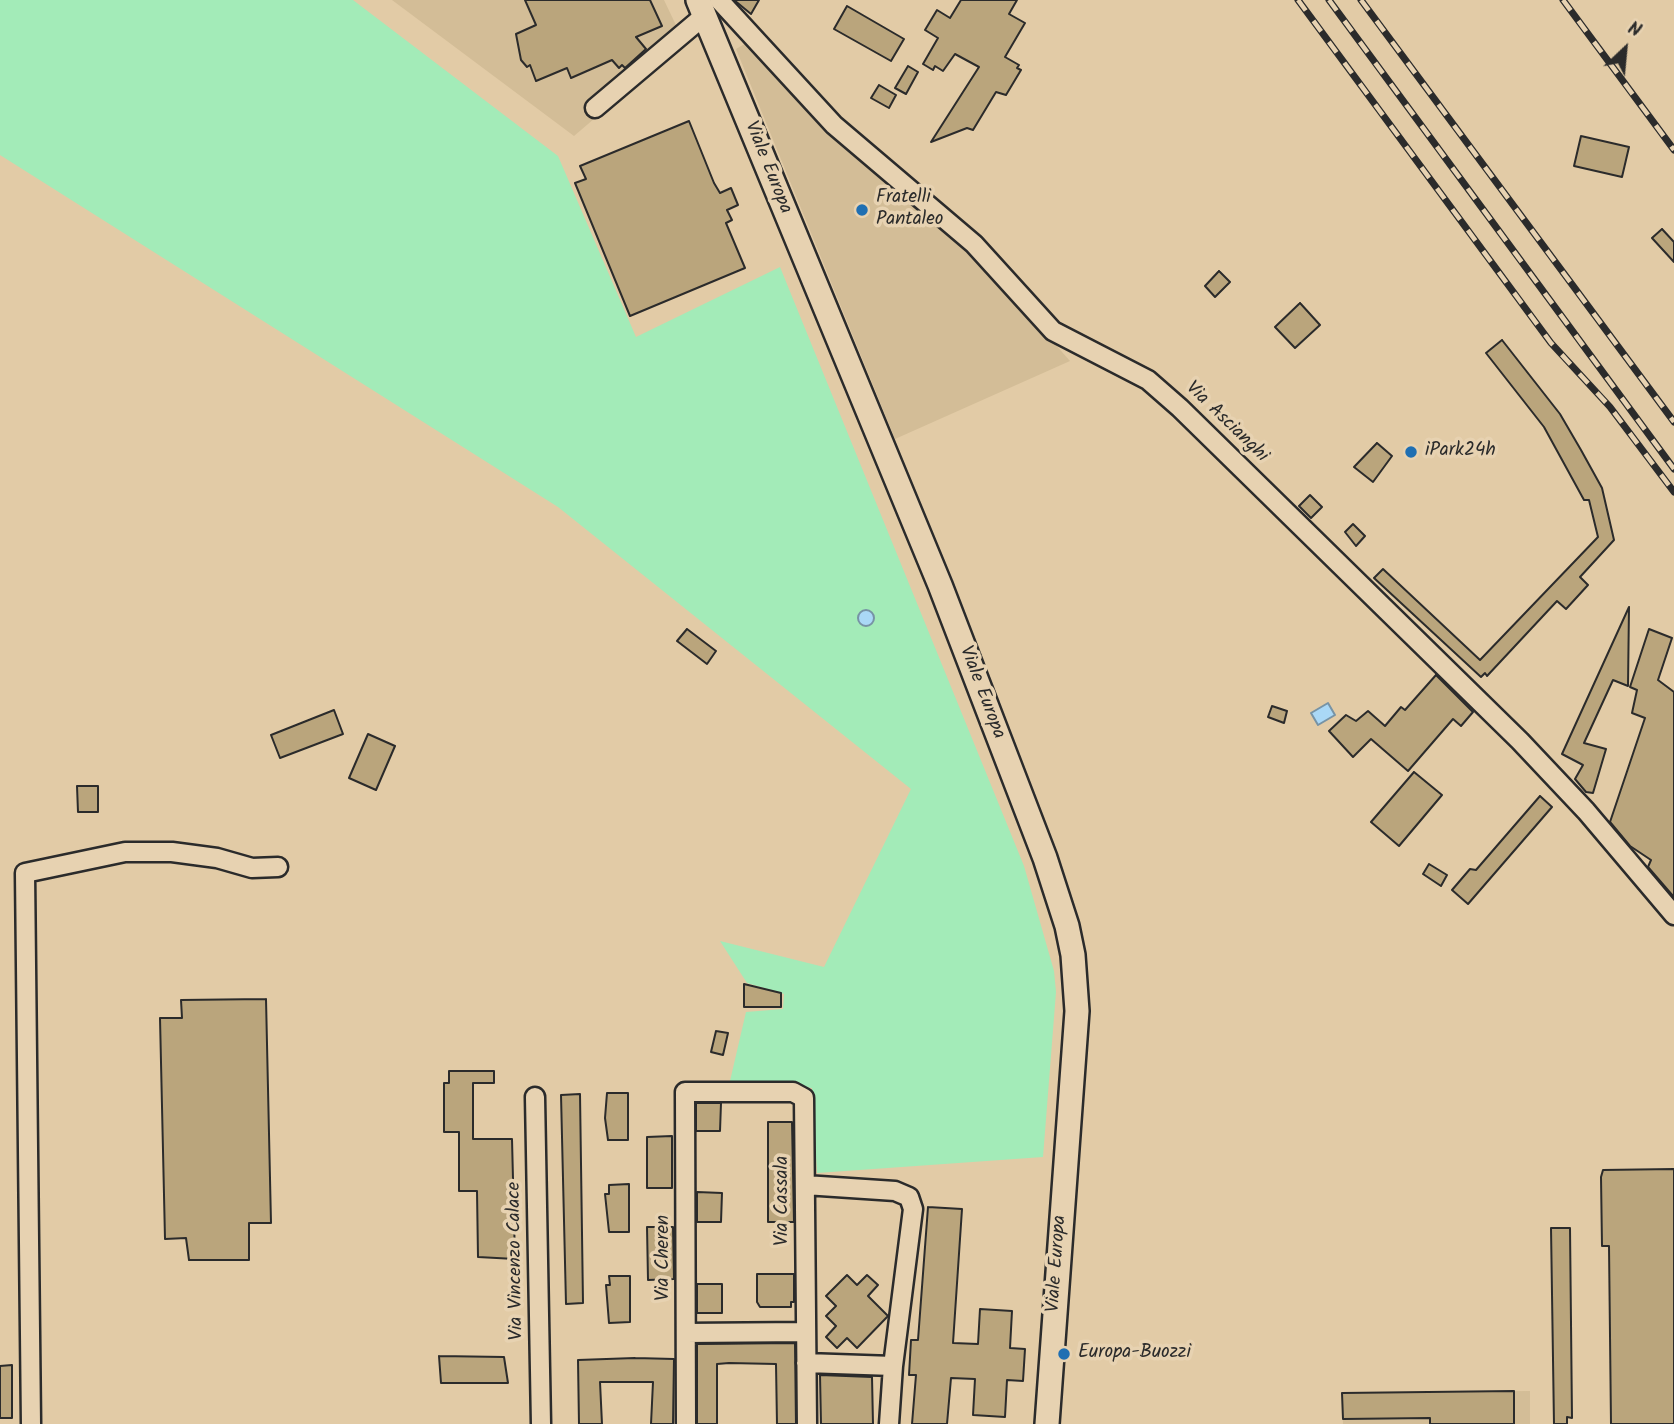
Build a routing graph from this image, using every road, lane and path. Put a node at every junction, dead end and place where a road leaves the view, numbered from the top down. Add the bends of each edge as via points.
1 (707, 5) edge
2 (594, 108) dead end
3 (278, 867) dead end
4 (1674, 915) edge
5 (685, 1093) joint
6 (535, 1097) dead end
7 (805, 1185) junction
8 (806, 1332) junction
9 (686, 1333) junction
10 (806, 1363) junction
11 (893, 1366) junction
12 (31, 1424) edge
13 (541, 1424) edge
14 (686, 1424) edge
15 (807, 1424) edge
16 (889, 1424) edge
17 (1047, 1424) edge

1 - 2 street
1 - 4 street, Via Ascianghi via 834,125 974,244 1053,331 1147,380 1180,408 1520,741
1 - 17 main road, Viale Europa via 940,585 1067,926 1077,1011
3 - 12 street via 252,868 172,852 125,852 25,873
5 - 7 street, Via Cassala via 793,1092 804,1098
5 - 9 street, Via Cheren
6 - 13 street, Via Vincenzo Calace
7 - 8 street, Via Cassala
7 - 11 street via 895,1191 909,1197 913,1209
8 - 9 street
8 - 10 street, Via Cassala
9 - 14 street, Via Cheren
10 - 11 street
10 - 15 street, Via Cassala
11 - 16 street

